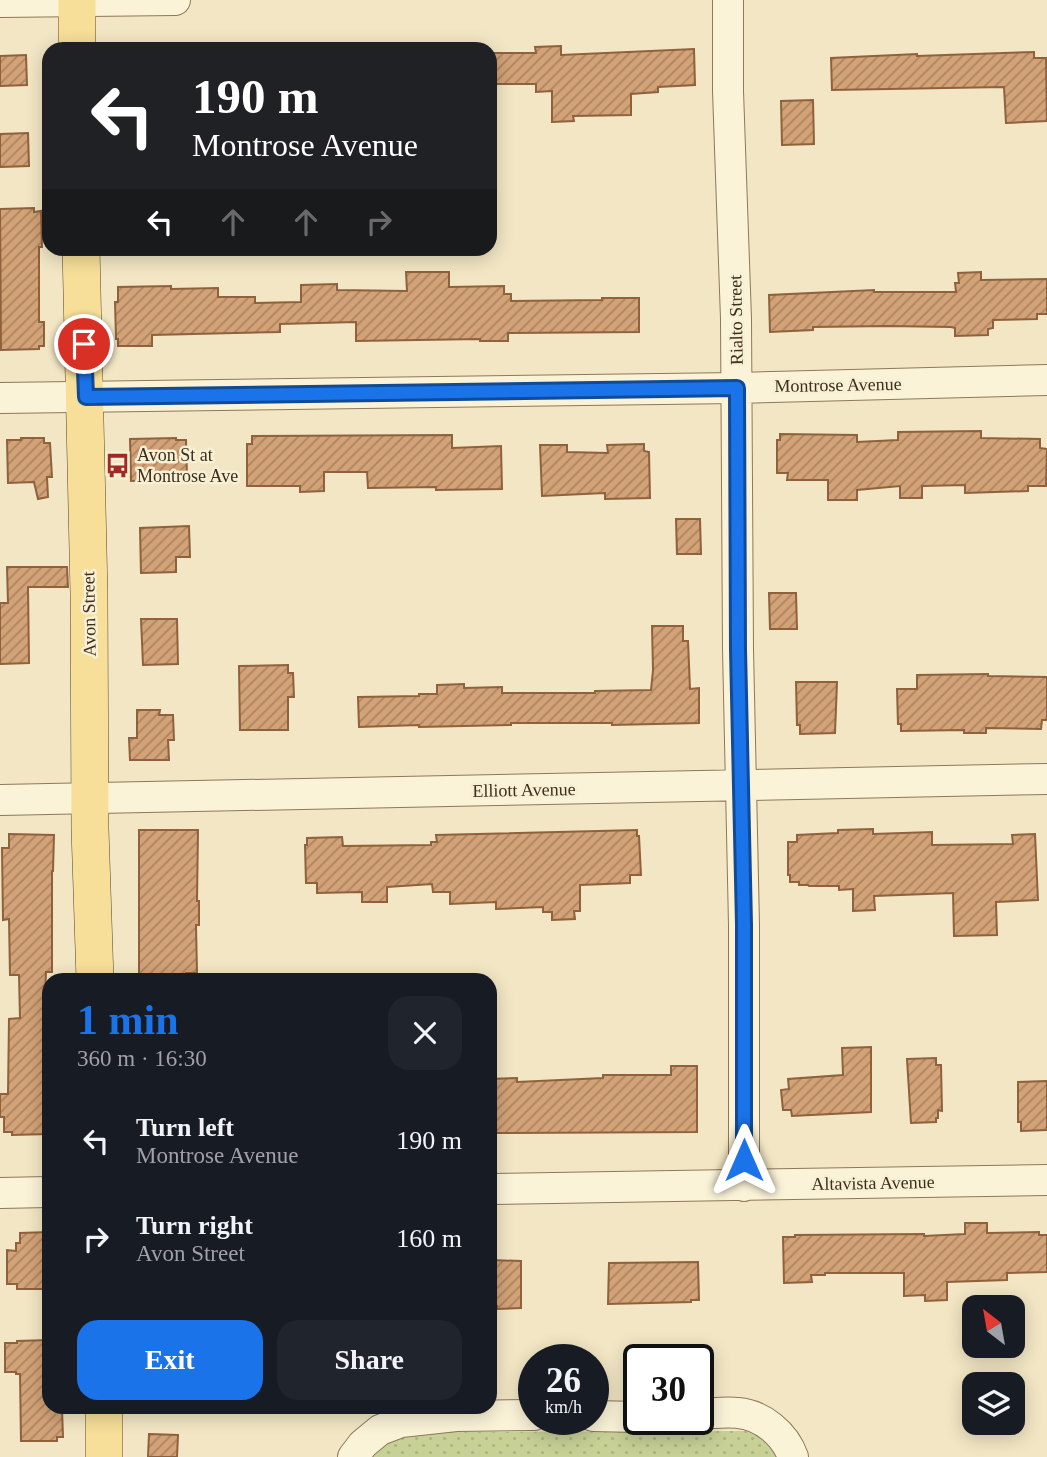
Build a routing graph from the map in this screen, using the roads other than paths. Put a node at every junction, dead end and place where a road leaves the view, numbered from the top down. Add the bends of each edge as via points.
1 (174, 0) edge
2 (728, 0) edge
3 (77, 1) edge
4 (0, 2) edge
5 (77, 42) edge
6 (81, 256) edge
7 (1047, 380) edge
8 (737, 388) junction
9 (86, 397) junction
10 (0, 398) edge
11 (1047, 779) edge
12 (741, 785) junction
13 (91, 799) junction
14 (0, 800) edge
15 (95, 973) edge
16 (1047, 1180) edge
17 (744, 1186) junction
18 (497, 1189) edge
19 (42, 1192) edge
20 (0, 1193) edge
21 (714, 1413) edge
22 (104, 1414) edge
23 (518, 1415) edge
24 (104, 1457) edge
25 (353, 1457) edge
26 (793, 1457) edge

1 - 3 street
2 - 8 street, Rialto Street
3 - 4 street
3 - 5 main road
6 - 9 main road, Avon Street
7 - 8 street, Montrose Avenue
8 - 9 street, Montrose Avenue
8 - 12 street, Rialto Street
9 - 10 street, Montrose Avenue
9 - 13 main road, Avon Street
11 - 12 street, Elliott Avenue
12 - 13 street, Elliott Avenue
12 - 17 street, Rialto Street
13 - 14 street, Elliott Avenue
13 - 15 main road, Avon Street
16 - 17 street, Altavista Avenue
17 - 18 street, Altavista Avenue
19 - 20 street
21 - 26 street via 736,1412 762,1420 779,1433
22 - 24 main road
23 - 25 street via 401,1422 380,1430

